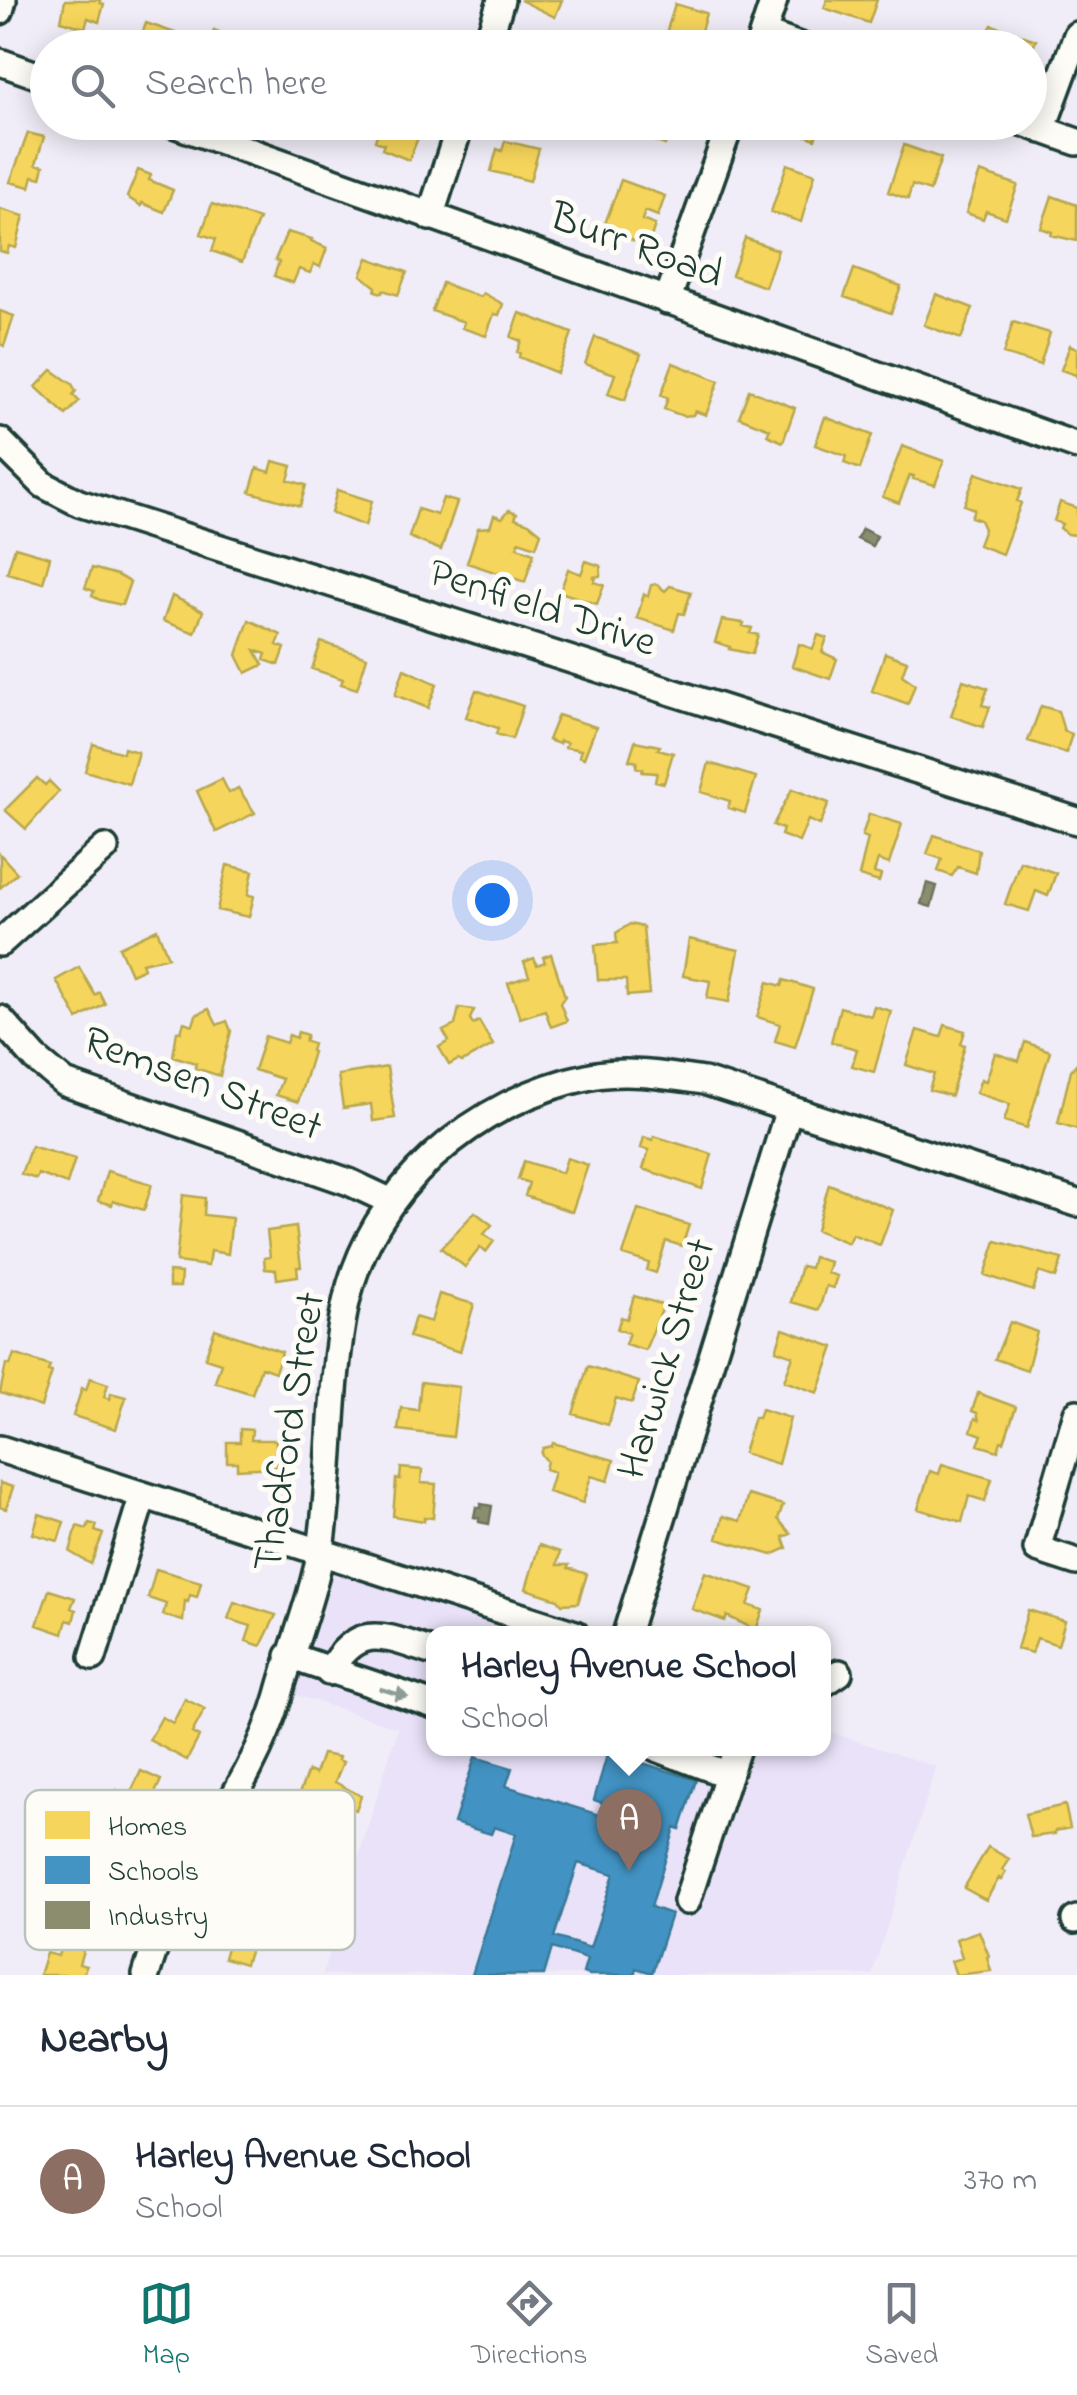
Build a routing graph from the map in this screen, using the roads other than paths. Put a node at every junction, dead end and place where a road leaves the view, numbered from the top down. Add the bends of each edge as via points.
1 (4, 0) edge
2 (502, 0) edge
3 (774, 0) edge
4 (0, 11) edge
5 (492, 30) edge
6 (764, 30) edge
7 (1077, 35) edge
8 (0, 62) edge
9 (30, 73) edge
10 (1047, 96) edge
11 (1047, 131) edge
12 (218, 140) edge
13 (456, 140) edge
14 (725, 140) edge
15 (1077, 142) edge
16 (430, 217) junction
17 (667, 301) junction
18 (0, 441) edge
19 (1077, 446) edge
20 (1077, 821) edge
21 (104, 848) dead end
22 (0, 943) edge
23 (0, 1019) edge
24 (789, 1109) junction
25 (392, 1202) junction
26 (1077, 1203) edge
27 (1077, 1413) edge
28 (0, 1449) edge
29 (143, 1495) junction
30 (320, 1554) junction
31 (1077, 1562) edge
32 (550, 1626) edge
33 (628, 1626) edge
34 (426, 1650) edge
35 (289, 1656) junction
36 (93, 1657) dead end
37 (329, 1672) junction
38 (426, 1702) edge
39 (679, 1756) edge
40 (734, 1756) edge
41 (728, 1774) junction
42 (238, 1790) edge
43 (688, 1901) dead end
44 (155, 1950) edge
45 (146, 1975) edge

1 - 4 street
2 - 5 street
3 - 6 street
7 - 10 street
8 - 9 street
11 - 15 street
12 - 16 street, Burr Road
13 - 16 street
14 - 17 street
16 - 17 street, Burr Road
17 - 19 street, Burr Road
18 - 20 street, Penfield Drive via 44,485 78,502
21 - 22 street
23 - 25 street, Remsen Street via 65,1083
24 - 25 street, Thadford Street via 704,1080 594,1076 543,1089 492,1113 429,1160
24 - 26 street, Thadford Street
24 - 33 street, Harwick Street
25 - 30 street, Thadford Street via 345,1306
27 - 31 street via 1037,1550
28 - 29 street
29 - 30 street
29 - 36 street
30 - 32 street
30 - 35 street, Thadford Street
34 - 37 street via 380,1636 363,1639 341,1650
35 - 37 street
35 - 42 street, Thadford Street
37 -> 38 street
39 - 41 street
40 - 41 street
41 - 43 street
44 - 45 street, Thadford Street

